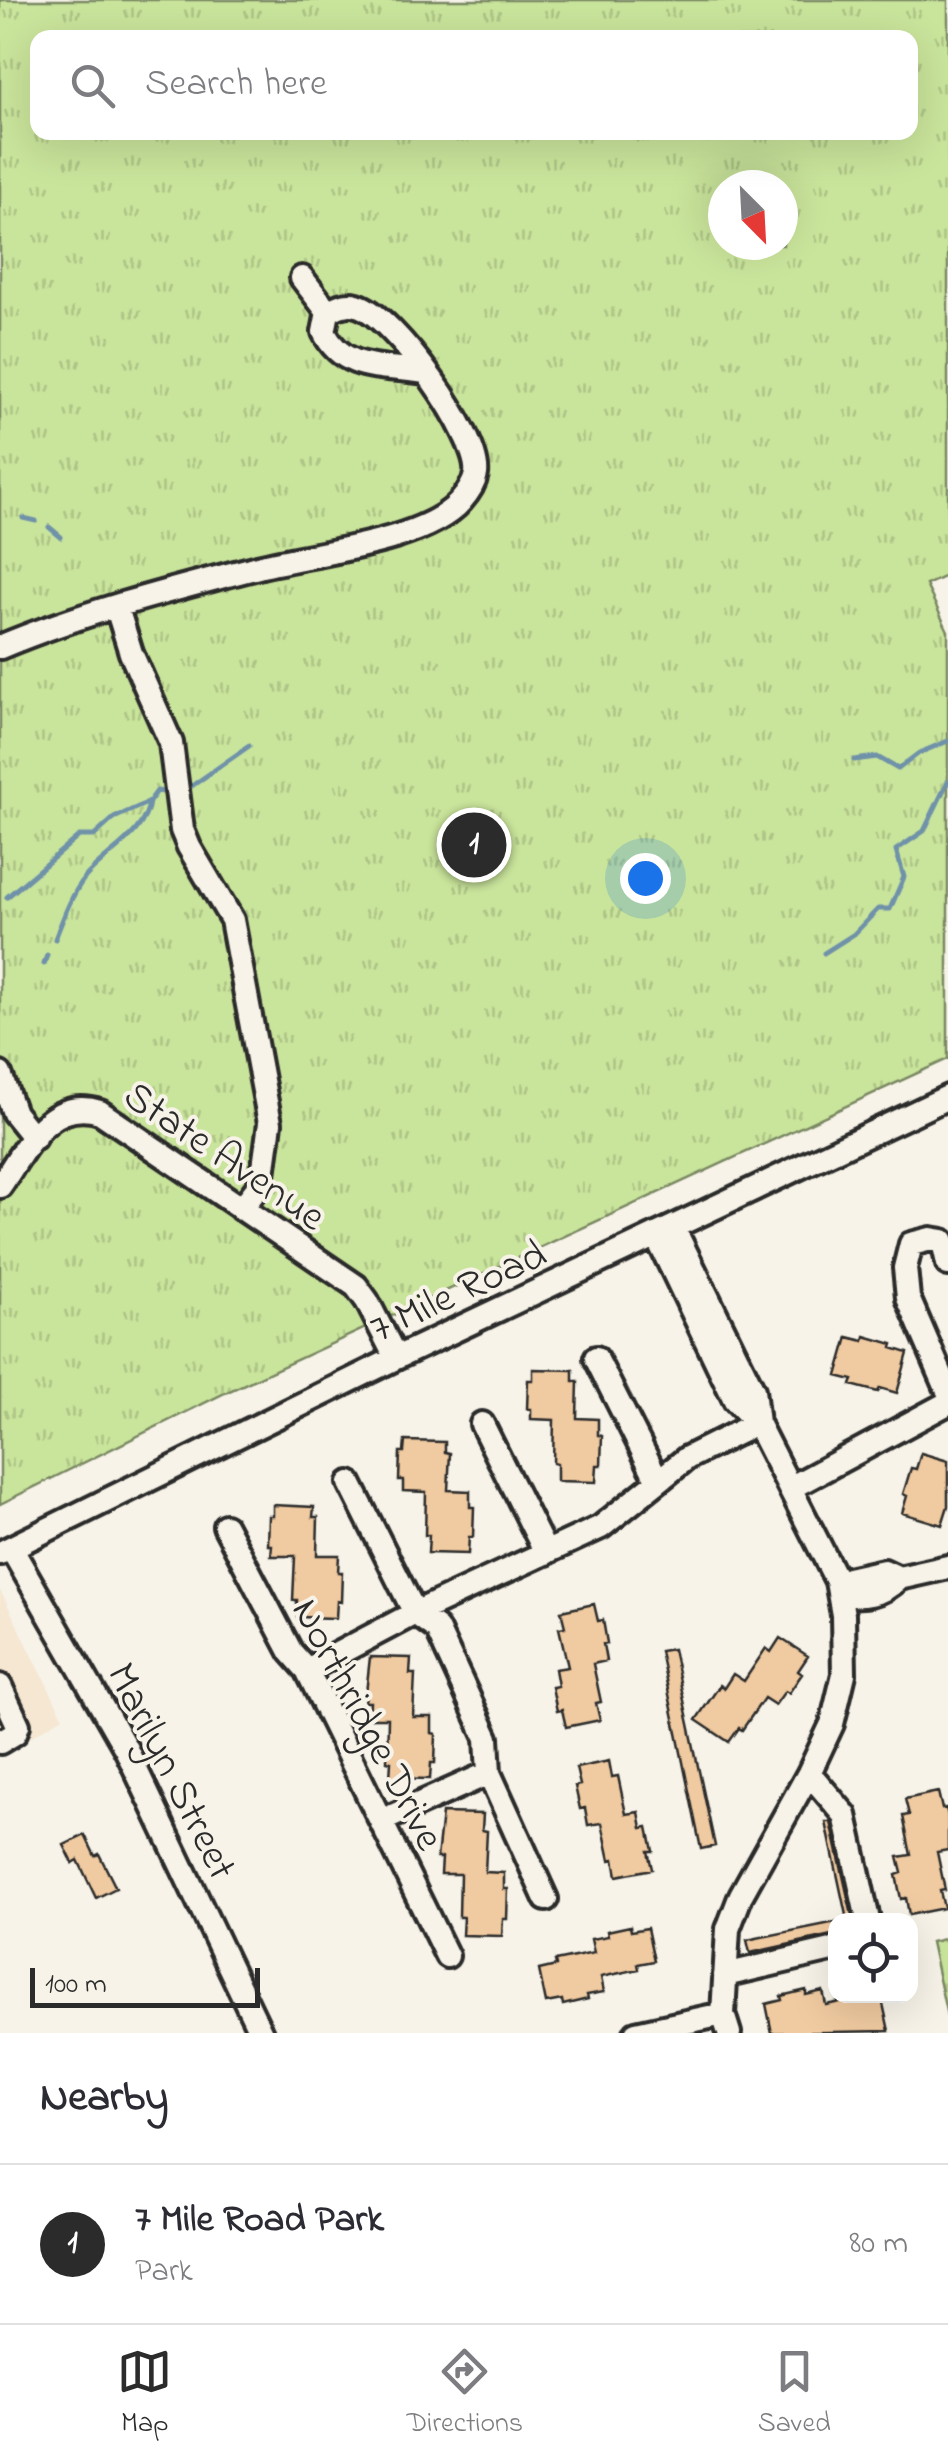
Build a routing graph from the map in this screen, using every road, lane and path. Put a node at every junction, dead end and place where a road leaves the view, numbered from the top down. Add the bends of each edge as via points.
1 (302, 278) dead end
2 (328, 312) junction
3 (424, 372) junction
4 (116, 608) junction
5 (0, 648) edge
6 (0, 1074) edge
7 (948, 1097) edge
8 (34, 1138) junction
9 (0, 1186) edge
10 (242, 1209) junction
11 (665, 1231) junction
12 (948, 1264) edge
13 (396, 1358) junction
14 (596, 1358) dead end
15 (948, 1390) edge
16 (948, 1403) edge
17 (757, 1423) junction
18 (482, 1424) dead end
19 (658, 1482) junction
20 (350, 1483) dead end
21 (790, 1488) junction
22 (224, 1526) dead end
23 (5, 1550) edge
24 (546, 1553) junction
25 (948, 1568) edge
26 (840, 1591) junction
27 (415, 1614) junction
28 (307, 1670) junction
29 (0, 1686) edge
30 (0, 1742) edge
31 (809, 1773) junction
32 (489, 1774) junction
33 (382, 1821) junction
34 (546, 1899) dead end
35 (867, 1913) edge
36 (828, 1950) edge
37 (448, 1956) dead end
38 (725, 1974) junction
39 (726, 2024) edge
40 (261, 2033) edge
41 (636, 2033) edge

1 - 2 street
2 - 3 street via 354,304 372,312
2 - 3 street via 324,332 340,356
3 - 4 street via 472,452 476,472 458,504 412,531
4 - 5 street
4 - 10 street via 171,743 182,830 232,920 270,1122 262,1182
6 - 8 street via 14,1113
7 - 11 street, 7 Mile Road
8 - 9 street, State Avenue
8 - 10 street, State Avenue via 59,1113 100,1112
10 - 13 street, State Avenue via 356,1286
11 - 13 street, 7 Mile Road
11 - 17 street via 753,1390
12 - 15 street via 943,1241 931,1239 911,1244 905,1268 908,1298
13 - 23 street, 7 Mile Road
14 - 19 street
16 - 21 street
17 - 19 street via 686,1458
17 - 21 street
18 - 24 street
19 - 24 street via 615,1518
20 - 27 street, Northridge Drive
21 - 26 street
22 - 28 street, Northridge Drive
23 - 40 street, Marilyn Street via 126,1749
24 - 27 street
25 - 26 street via 899,1578 888,1590 852,1596
26 - 31 street via 844,1674 832,1724
27 - 28 street
27 - 32 street, Northridge Drive via 437,1629 488,1738
28 - 33 street, Northridge Drive
29 - 30 street via 18,1725
31 - 35 street via 846,1815
31 - 38 street via 733,1912
32 - 33 street
32 - 34 street, Northridge Drive
33 - 37 street, Northridge Drive
36 - 38 street
38 - 39 street
39 - 41 street

